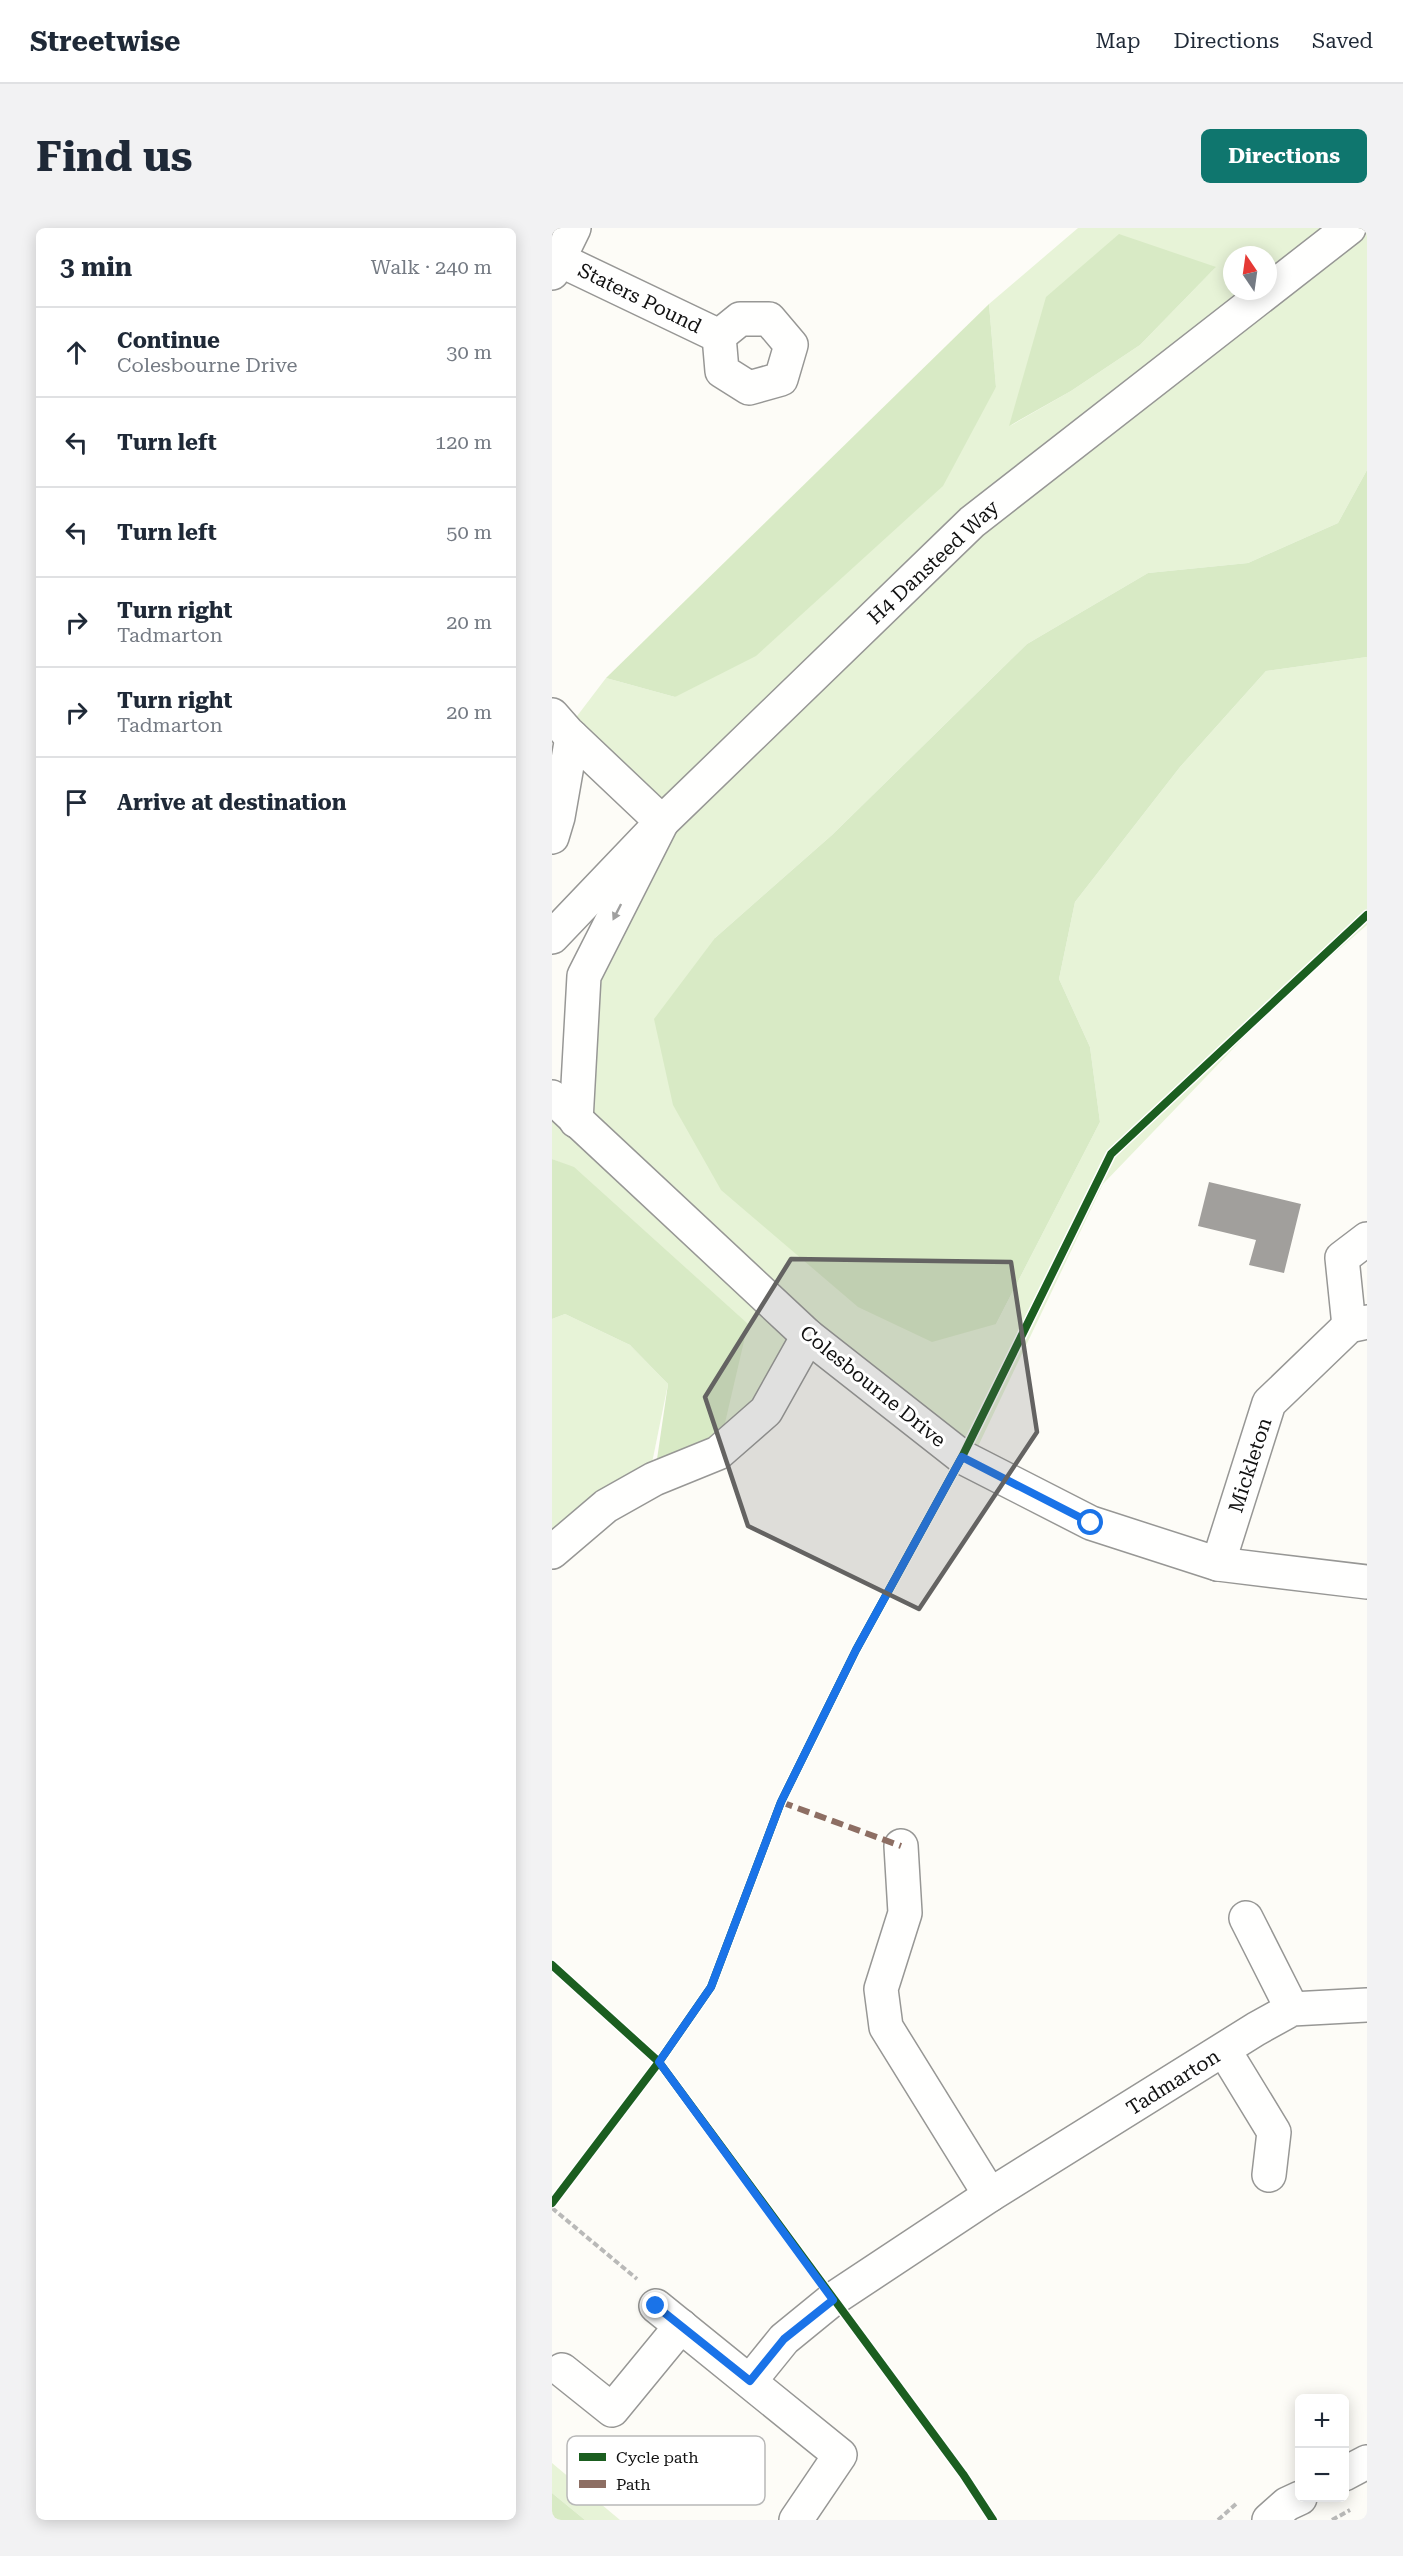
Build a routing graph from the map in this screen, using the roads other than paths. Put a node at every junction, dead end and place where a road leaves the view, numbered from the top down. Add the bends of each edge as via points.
1 (574, 228) edge
2 (1349, 228) edge
3 (556, 266) edge
4 (719, 336) dead end
5 (562, 726) edge
6 (662, 822) junction
7 (552, 837) edge
8 (552, 937) edge
9 (552, 1096) edge
10 (576, 1121) junction
11 (1367, 1239) edge
12 (1358, 1324) edge
13 (808, 1336) junction
14 (552, 1552) edge
15 (1218, 1564) junction
16 (1367, 1582) edge
17 (901, 1846) dead end
18 (1246, 1918) dead end
19 (1367, 2005) edge
20 (1292, 2009) junction
21 (1224, 2050) junction
22 (1269, 2175) dead end
23 (990, 2195) junction
24 (656, 2306) road end
25 (681, 2326) junction
26 (562, 2370) dead end
27 (750, 2381) junction
28 (1367, 2462) edge
29 (1349, 2471) edge
30 (1295, 2500) edge
31 (796, 2520) edge
32 (1269, 2520) edge

1 - 3 street
2 - 6 street, H4 Dansteed Way via 972,522
3 - 4 street, Staters Pound
5 - 6 street
5 - 7 street via 558,818
6 - 8 street, H4 Dansteed Way
6 -> 10 street via 584,976
9 - 10 street, Colesbourne Drive
10 - 13 street, Colesbourne Drive
11 - 12 street, Mickleton via 1342,1258
12 - 15 street, Mickleton via 1269,1403
13 - 14 street via 766,1411 718,1453 654,1479 606,1506
13 - 15 street, Colesbourne Drive via 962,1457 1091,1523
15 - 16 street, Colesbourne Drive
17 - 23 street via 905,1913 881,1989 886,2027
18 - 20 street
19 - 20 street, Tadmarton
20 - 21 street, Tadmarton
21 - 22 street via 1274,2132
21 - 23 street, Tadmarton
23 - 27 street, Tadmarton via 833,2300 784,2339
24 - 25 street
25 - 26 street via 612,2410
25 - 27 street
27 - 31 street via 840,2455
28 - 29 street
30 - 32 street

